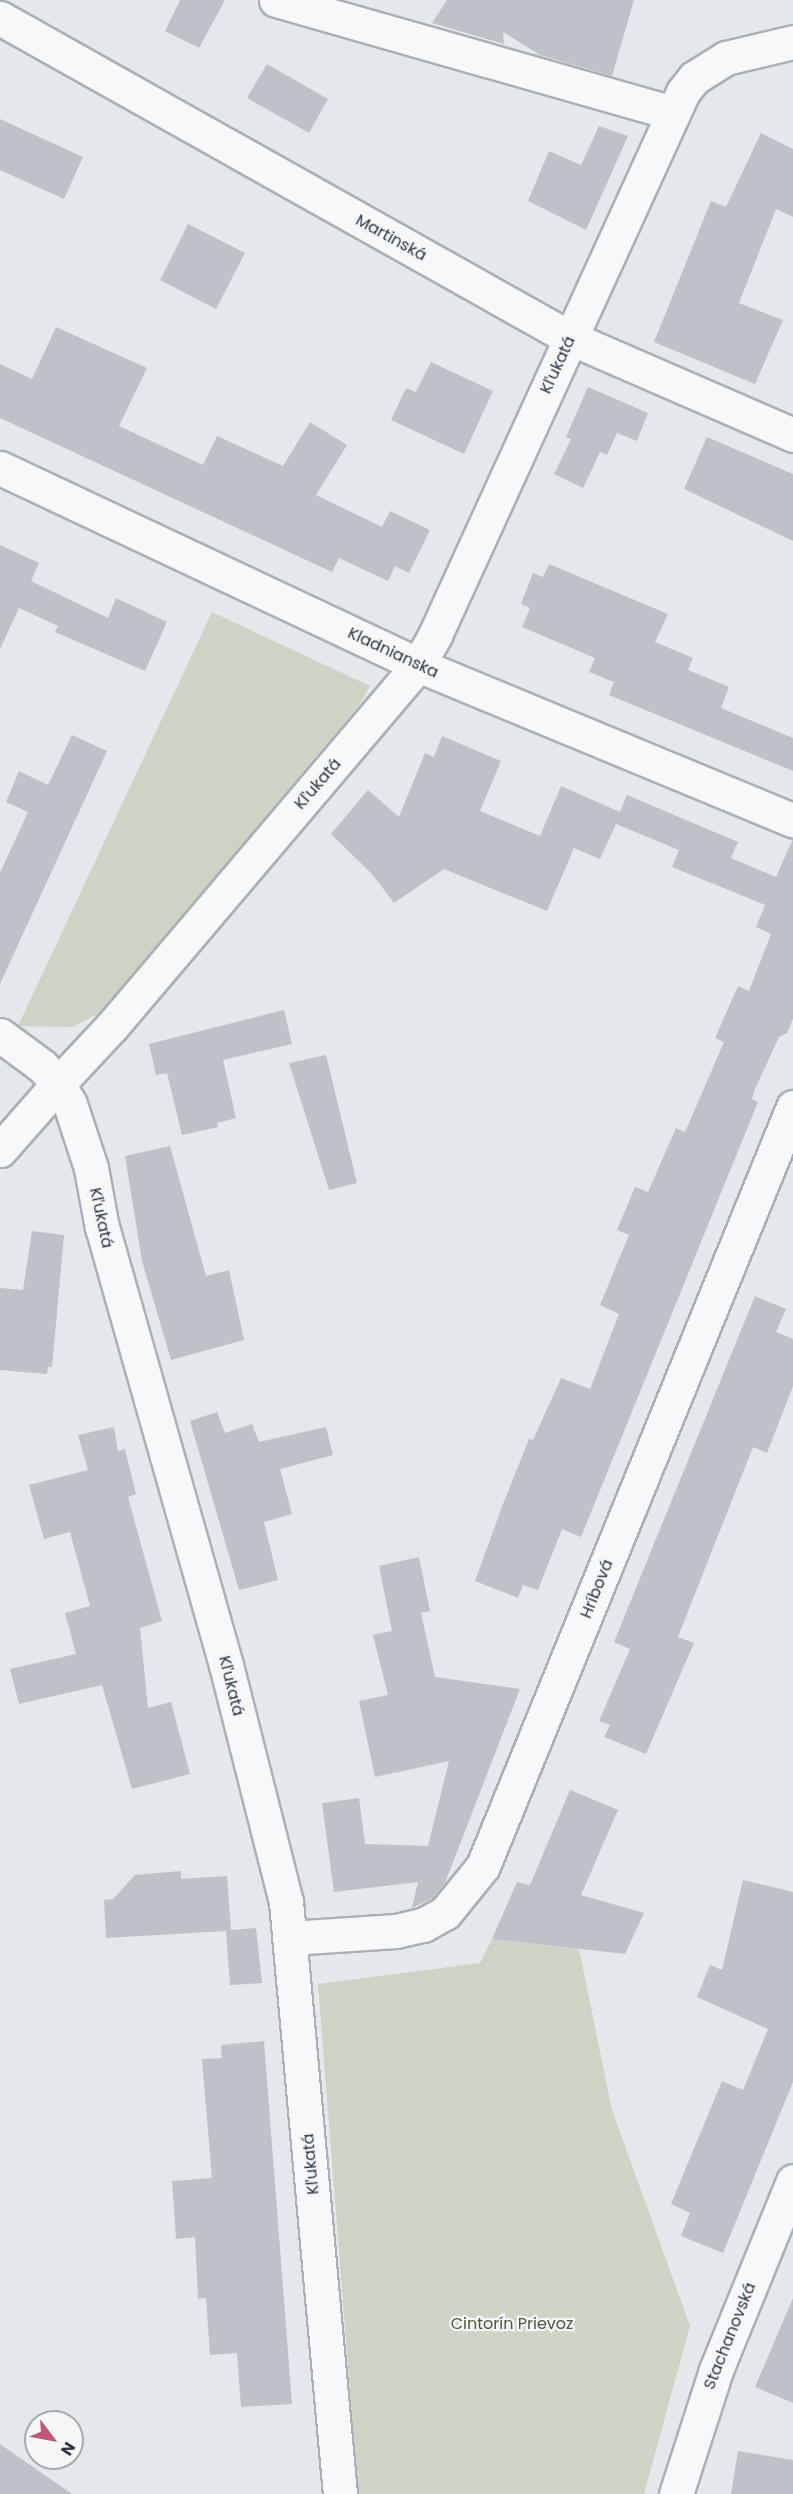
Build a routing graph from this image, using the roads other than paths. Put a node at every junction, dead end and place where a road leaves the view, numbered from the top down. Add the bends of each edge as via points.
1 (276, 0) edge
2 (0, 18) edge
3 (793, 42) edge
4 (673, 113) junction
5 (570, 338) junction
6 (793, 435) edge
7 (0, 468) edge
8 (418, 665) junction
9 (793, 820) edge
10 (0, 1035) edge
11 (58, 1083) junction
12 (793, 1107) edge
13 (0, 1150) edge
14 (290, 1938) junction
15 (793, 2181) edge
16 (340, 2494) edge
17 (676, 2494) edge

1 - 4 street
2 - 5 street, Martinská
3 - 4 street, Kľukatá via 742,53 711,66 683,92
4 - 5 street, Kľukatá
5 - 6 street, Martinská
5 - 8 street, Kľukatá
7 - 8 street, Kladnianska
8 - 9 street, Kladnianska
8 - 11 street, Kľukatá via 113,1025
10 - 11 street
11 - 13 street
11 - 14 street, Kľukatá via 70,1104 91,1168 102,1228 226,1665 286,1902
12 - 14 street, Hríbová via 483,1866 445,1913 423,1925 396,1931
14 - 16 street, Kľukatá
15 - 17 street, Stachanovská via 716,2370

